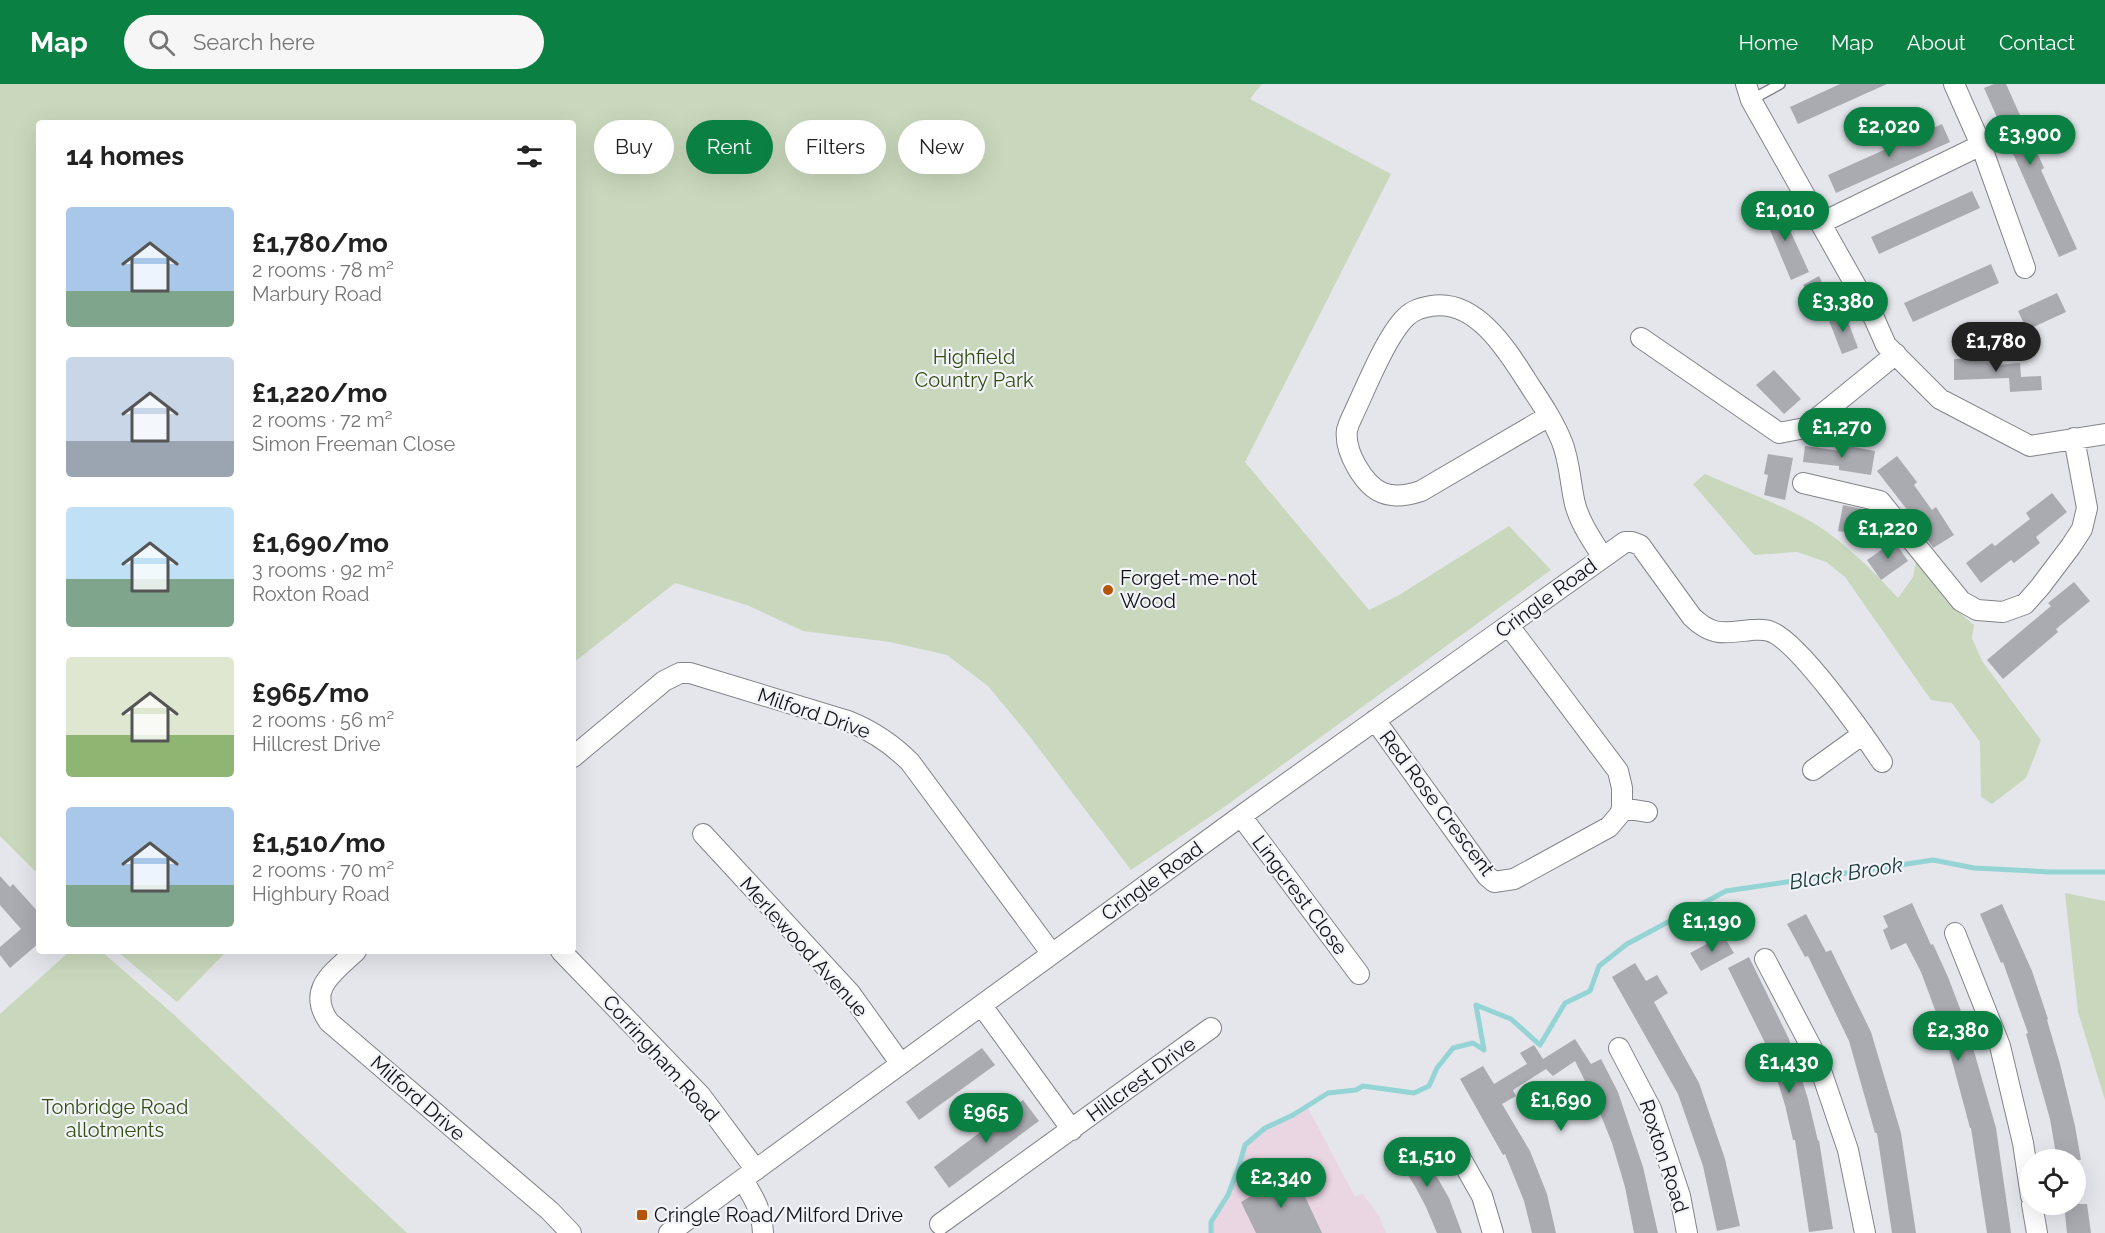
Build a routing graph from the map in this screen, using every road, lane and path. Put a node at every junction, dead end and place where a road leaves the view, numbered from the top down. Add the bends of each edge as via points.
1 (1780, 84) edge
2 (1954, 84) edge
3 (1748, 92) edge
4 (1981, 145) junction
5 (1821, 224) junction
6 (2025, 268) dead end
7 (1641, 338) dead end
8 (1896, 354) junction
9 (1549, 416) junction
10 (2105, 434) edge
11 (2074, 438) junction
12 (1803, 483) dead end
13 (1602, 556) junction
14 (1509, 626) junction
15 (1375, 720) junction
16 (1863, 734) junction
17 (576, 754) edge
18 (1882, 762) dead end
19 (1813, 770) dead end
20 (1622, 808) junction
21 (1647, 812) dead end
22 (1240, 816) junction
23 (703, 834) dead end
24 (1955, 933) dead end
25 (353, 954) edge
26 (564, 954) edge
27 (1052, 954) junction
28 (1765, 958) dead end
29 (1359, 974) dead end
30 (982, 1006) junction
31 (1211, 1028) dead end
32 (1619, 1048) dead end
33 (901, 1064) junction
34 (1072, 1130) junction
35 (2024, 1149) edge
36 (1461, 1159) dead end
37 (749, 1175) junction
38 (2034, 1215) edge
39 (940, 1224) dead end
40 (571, 1233) edge
41 (669, 1233) edge
42 (763, 1233) edge
43 (1493, 1233) edge
44 (1687, 1233) edge
45 (1865, 1233) edge
46 (2037, 1233) edge

1 - 3 lane
2 - 4 street
3 - 5 street
4 - 5 street
4 - 6 street
5 - 8 street via 1886,345
7 - 8 street via 1779,433 1805,428
8 - 11 street via 1940,399 2030,446
9 - 9 street via 1504,345 1468,313 1443,304 1419,309 1395,330 1352,417 1347,431 1348,449 1372,487 1406,496
9 - 13 street via 1568,459 1580,519
10 - 11 street
11 - 12 street via 2087,508 2082,529 2025,604 2003,612 1977,610 1960,601 1880,501
13 - 14 street, Cringle Road
13 - 16 street, Cringle Road via 1625,542 1640,545 1701,625 1719,633 1772,631 1798,651
14 - 15 street, Cringle Road
14 - 20 street via 1618,771
15 - 20 street, Red Rose Crescent via 1494,882 1514,879 1609,826
15 - 22 street, Cringle Road
16 - 18 street
16 - 19 street
17 - 27 street, Milford Drive via 650,692 680,673 864,727 892,744 910,762
20 - 21 street
22 - 27 street, Cringle Road
22 - 29 street, Lingcrest Close
23 - 33 street, Merlewood Avenue via 850,993
24 - 35 street via 2000,1046
25 - 40 street, Milford Drive via 326,980 320,992 319,1002 329,1022
26 - 37 street, Corringham Road via 701,1096
27 - 30 street, Cringle Road
28 - 45 street via 1816,1056 1848,1149
30 - 33 street, Cringle Road
30 - 34 street, Hillcrest Drive
31 - 34 street, Hillcrest Drive
32 - 44 street, Roxton Road via 1651,1109 1680,1196
33 - 37 street, Cringle Road
34 - 39 street, Hillcrest Drive
36 - 43 street via 1482,1197
37 - 41 street, Cringle Road
37 - 42 street, Corringham Road
38 - 46 street

